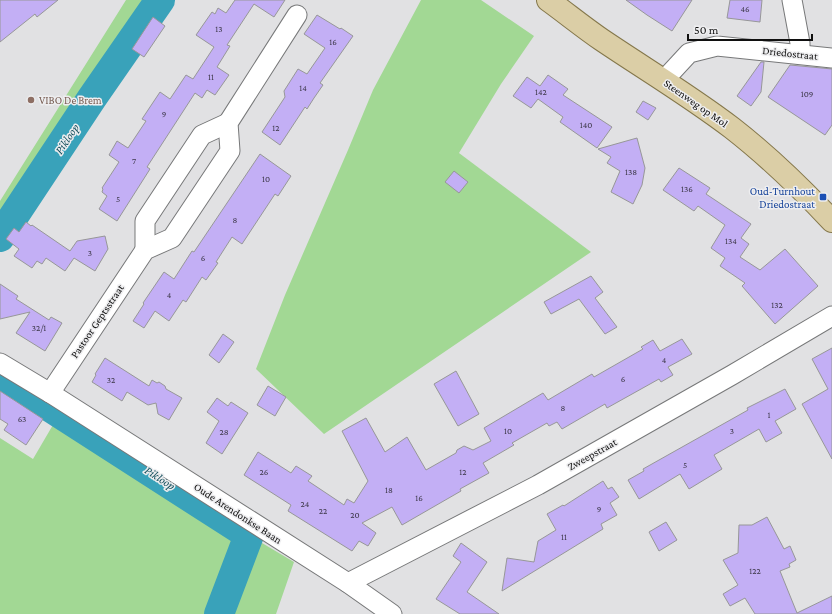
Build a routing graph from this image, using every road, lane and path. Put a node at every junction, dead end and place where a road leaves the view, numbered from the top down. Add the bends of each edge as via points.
1 (548, 0) edge
2 (792, 0) edge
3 (297, 15) dead end
4 (800, 54) junction
5 (832, 58) edge
6 (664, 80) junction
7 (228, 123) junction
8 (832, 221) edge
9 (145, 250) junction
10 (832, 316) edge
11 (0, 363) edge
12 (50, 393) junction
13 (348, 583) junction
14 (392, 614) edge

1 - 6 main road, Steenweg op Mol via 600,39
2 - 4 street
3 - 7 street
4 - 5 street, Driedostraat
4 - 6 street, Driedostraat via 717,46 689,53
6 - 8 main road, Steenweg op Mol via 743,137 801,188
7 - 9 street via 202,135 144,221
7 - 9 street via 230,151 172,238
9 - 12 street, Pastoor Geptsstraat
10 - 13 street, Zweepstraat via 538,485
11 - 12 street, Oude Arendonkse Baan
12 - 13 street, Oude Arendonkse Baan
13 - 14 street, Oude Arendonkse Baan

